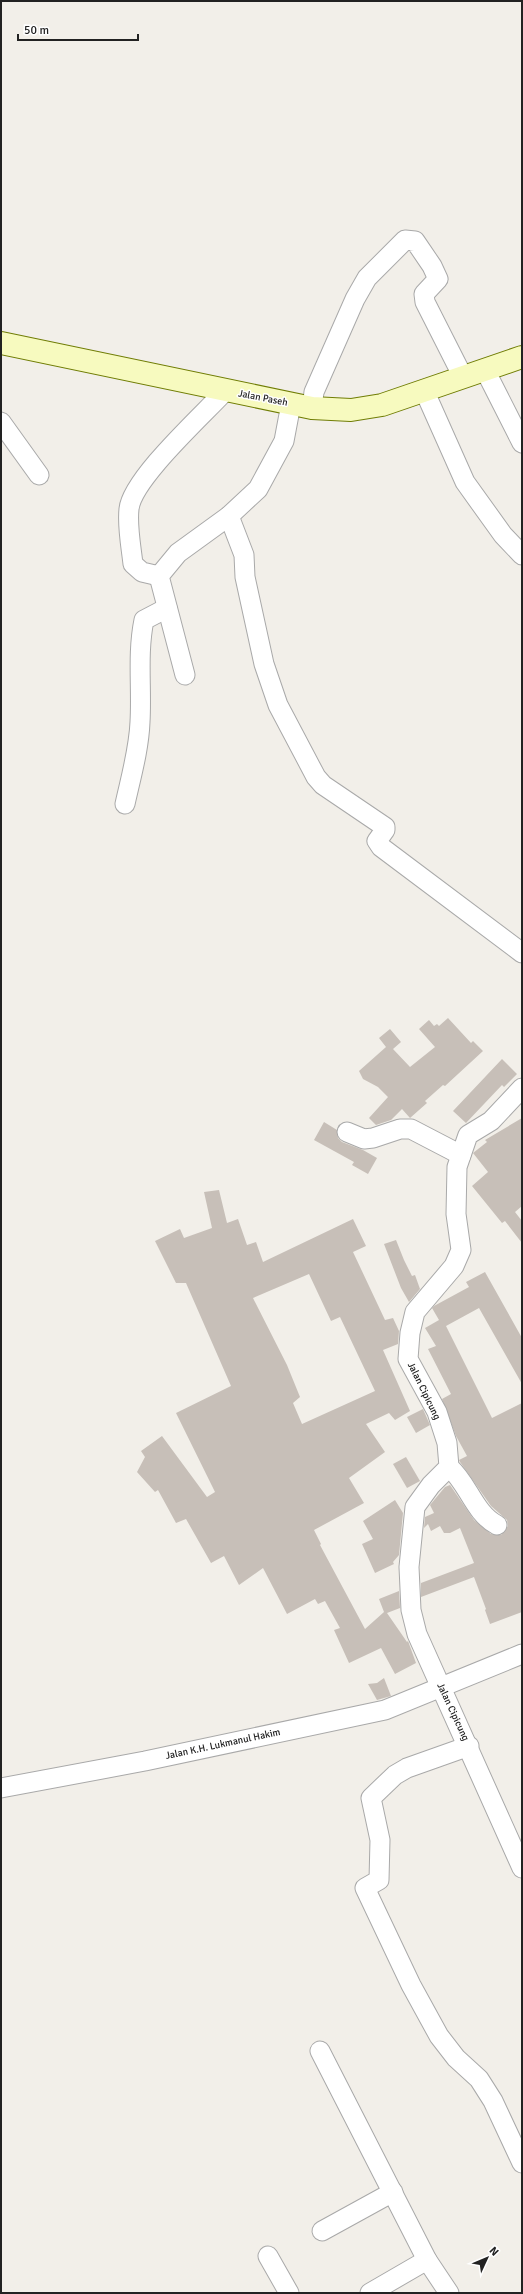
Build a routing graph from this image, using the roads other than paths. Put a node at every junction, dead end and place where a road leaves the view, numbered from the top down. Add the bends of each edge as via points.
1 (1, 343) edge
2 (522, 357) edge
3 (485, 370) junction
4 (463, 377) junction
5 (424, 390) junction
6 (226, 391) junction
7 (291, 404) junction
8 (312, 408) junction
9 (1, 422) edge
10 (522, 443) edge
11 (40, 475) dead end
12 (229, 516) junction
13 (522, 554) edge
14 (159, 576) junction
15 (167, 608) junction
16 (185, 675) dead end
17 (125, 804) dead end
18 (522, 953) edge
19 (522, 1088) edge
20 (347, 1132) dead end
21 (461, 1155) junction
22 (449, 1467) junction
23 (497, 1525) dead end
24 (522, 1654) edge
25 (441, 1687) junction
26 (469, 1746) junction
27 (1, 1788) edge
28 (522, 1868) edge
29 (320, 2051) dead end
30 (522, 2163) edge
31 (393, 2192) junction
32 (322, 2231) dead end
33 (268, 2256) dead end
34 (427, 2260) junction
35 (289, 2293) edge
36 (370, 2293) edge
37 (449, 2293) edge

1 - 6 street, Jalan Paseh
2 - 3 street, Jalan Paseh
3 - 4 street, Jalan Paseh
3 - 10 street
4 - 5 street, Jalan Paseh
4 - 8 street via 425,302 424,294 438,279 414,241 405,240 367,278 355,299 314,392
5 - 8 street, Jalan Paseh via 366,408
5 - 13 street via 465,482 503,535
6 - 7 street, Jalan Paseh
6 - 14 street via 154,466 142,481 129,508 133,564 142,572
7 - 8 street, Jalan Paseh
7 - 12 street via 284,440 258,489
9 - 11 street
12 - 14 street via 178,553
12 - 18 street via 244,555 245,577 264,664 278,705 316,776 323,785 385,827 377,841 381,847
14 - 15 street
15 - 16 street
15 - 17 street via 144,620 141,637 140,722 135,762
19 - 21 street, Jalan Cipicung via 491,1121 468,1135
20 - 21 street via 364,1139 400,1129 411,1129
21 - 22 street, Jalan Cipicung via 456,1214 461,1250 454,1266 415,1312 408,1359 437,1412 447,1443
22 - 23 street via 466,1486 482,1512
22 - 25 street, Jalan Cipicung via 431,1485 415,1508 409,1567 412,1610 417,1634
24 - 25 street, Jalan K.H. Lukmanul Hakim
25 - 26 street, Jalan Cipicung
25 - 27 street, Jalan K.H. Lukmanul Hakim via 385,1710 145,1761
26 - 28 street, Jalan Cipicung
26 - 30 street via 407,1768 375,1792 371,1804 380,1840 380,1880 365,1888 411,1985 439,2036 456,2058 482,2084 493,2101
29 - 31 street
31 - 32 street
31 - 34 street
33 - 35 street
34 - 36 street
34 - 37 street

